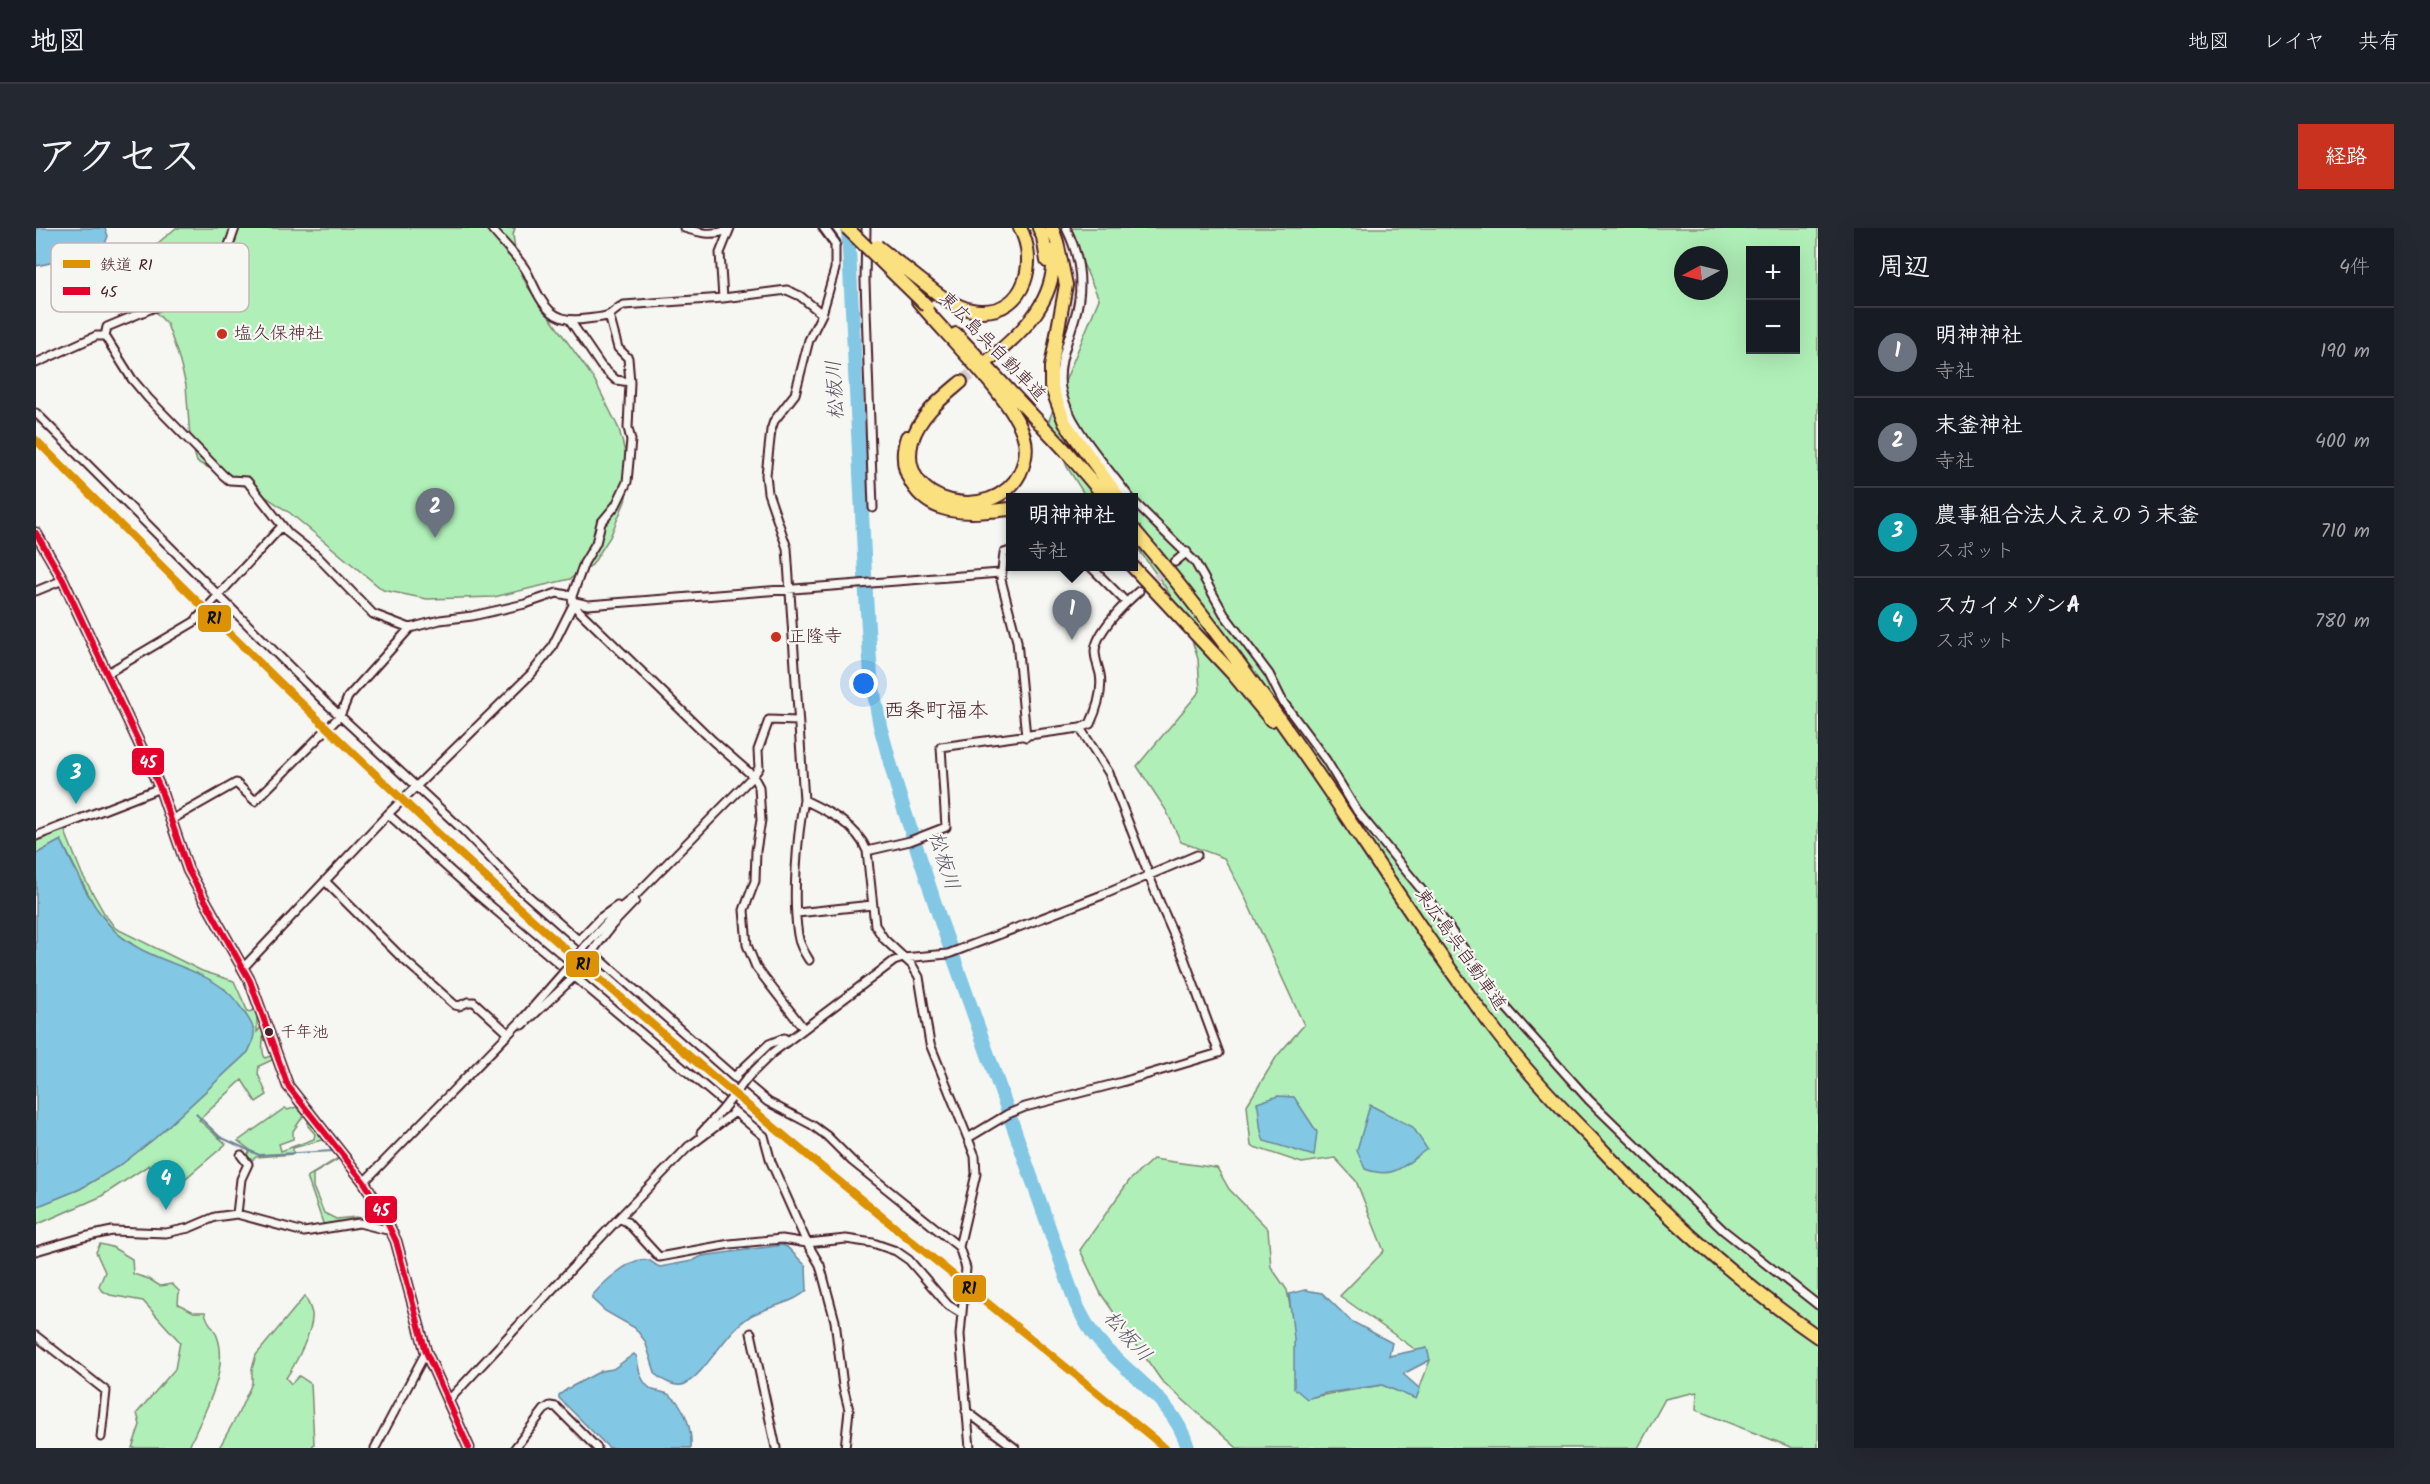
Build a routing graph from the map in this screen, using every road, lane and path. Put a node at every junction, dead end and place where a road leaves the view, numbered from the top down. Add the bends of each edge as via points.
1 (235, 228) edge
2 (491, 228) edge
3 (684, 228) edge
4 (824, 228) edge
5 (847, 228) edge
6 (855, 228) edge
7 (866, 228) edge
8 (1020, 228) edge
9 (1039, 228) edge
10 (1050, 228) edge
11 (1065, 228) edge
12 (729, 229) edge
13 (230, 243) edge
14 (835, 243) joint
15 (723, 298) junction
16 (926, 307) junction
17 (143, 312) edge
18 (822, 314) junction
19 (609, 315) junction
20 (571, 322) junction
21 (105, 336) junction
22 (36, 363) edge
23 (630, 382) junction
24 (36, 413) edge
25 (1102, 493) edge
26 (1115, 493) edge
27 (1126, 493) edge
28 (1138, 507) edge
29 (873, 508) dead end
30 (1006, 509) edge
31 (1138, 524) edge
32 (282, 526) junction
33 (36, 533) edge
34 (1138, 535) edge
35 (1006, 552) edge
36 (1187, 552) junction
37 (1175, 562) tunnel mouth
38 (1094, 571) edge
39 (1136, 571) edge
40 (1000, 573) junction
41 (63, 580) junction
42 (791, 588) junction
43 (36, 591) edge
44 (1139, 591) tunnel mouth
45 (218, 597) junction
46 (1188, 598) junction
47 (572, 600) junction
48 (1126, 603) junction
49 (410, 628) junction
50 (106, 674) junction
51 (339, 717) junction
52 (798, 721) junction
53 (1080, 728) junction
54 (1026, 737) junction
55 (753, 776) junction
56 (160, 788) junction
57 (413, 789) junction
58 (1332, 795) junction
59 (804, 800) junction
60 (389, 813) junction
61 (171, 820) junction
62 (36, 836) edge
63 (867, 850) junction
64 (1197, 855) dead end
65 (1149, 874) junction
66 (325, 881) junction
67 (635, 896) junction
68 (872, 905) junction
69 (797, 913) junction
70 (579, 940) junction
71 (592, 952) junction
72 (917, 957) junction
73 (903, 958) junction
74 (809, 960) dead end
75 (912, 965) junction
76 (243, 968) junction
77 (574, 976) junction
78 (520, 1022) junction
79 (804, 1029) junction
80 (507, 1033) junction
81 (788, 1041) junction
82 (734, 1077) junction
83 (735, 1112) junction
84 (968, 1138) junction
85 (687, 1148) junction
86 (241, 1155) dead end
87 (364, 1182) junction
88 (237, 1214) junction
89 (619, 1218) junction
90 (391, 1231) junction
91 (807, 1243) junction
92 (959, 1247) junction
93 (36, 1251) edge
94 (1818, 1305) edge
95 (961, 1313) junction
96 (751, 1333) dead end
97 (36, 1336) edge
98 (1818, 1337) edge
99 (426, 1353) junction
100 (447, 1402) junction
101 (966, 1411) junction
102 (101, 1437) dead end
103 (375, 1448) edge
104 (469, 1448) edge
105 (515, 1448) edge
106 (597, 1448) edge
107 (776, 1448) edge
108 (844, 1448) edge
109 (970, 1448) edge
110 (1015, 1448) edge

1 - 13 street
2 - 20 street via 521,263 542,301 561,320
3 - 12 street via 704,235
4 - 14 street
5 - 16 highway, 東広島呉自動車道, bridge
6 - 8 highway, bridge via 938,294 956,305 980,311 1007,304 1025,282 1028,251
7 - 29 street
9 - 10 highway via 1046,250 1044,284 1015,329 986,357 1028,325 1046,296 1054,262
10 - 26 highway via 1058,242 1066,285 1051,368 1052,386 1065,423
11 - 27 street via 1078,259 1079,287 1075,317 1060,364 1062,391 1078,428
12 - 15 street via 720,253
14 - 18 street via 834,269
15 - 18 street via 787,290
15 - 19 street via 624,305
16 - 25 highway, 東広島呉自動車道 via 992,371
16 - 30 highway via 1004,400 1024,436 1026,451 1016,480 983,502 948,501 920,482 914,472 912,442 920,424 959,379 925,406 906,439 903,454 910,481 931,504 951,510
17 - 21 street via 107,327
18 - 42 street via 809,340 795,394 774,421 768,447 768,493 787,548
19 - 20 street
19 - 23 street via 618,348 628,358
20 - 23 street via 601,366 615,380
21 - 22 street via 96,336
21 - 32 street via 148,398 223,476 247,481
23 - 47 street via 627,482 601,522
24 - 45 street
28 - 36 street
31 - 46 highway
32 - 45 street
32 - 49 street via 373,614
33 - 41 street
34 - 46 highway, 東広島呉自動車道
35 - 40 street
36 - 37 street
36 - 94 street via 1224,614 1269,674 1283,702 1357,810 1425,894 1503,1004 1589,1100 1723,1230
38 - 48 street
39 - 58 highway via 1233,674
40 - 42 street
40 - 54 street via 1017,641
41 - 43 street
41 - 50 street
42 - 47 street via 588,605
42 - 52 street
44 - 48 street
45 - 50 street via 194,622
45 - 51 street
46 - 58 highway, 東広島呉自動車道
47 - 49 street via 557,593 525,604
47 - 55 street
47 - 57 street via 551,649 531,674
48 - 53 street via 1095,649 1100,692 1090,724
49 - 51 street via 348,697
50 - 56 street
51 - 57 street
51 - 61 street via 255,801 236,783
52 - 55 street via 769,720 758,750 759,768
52 - 59 street
53 - 54 street
53 - 65 street via 1109,773
54 - 63 street via 941,747 946,827 910,841
55 - 67 street
55 - 79 street via 759,787 761,820 755,881 744,910 747,945 756,967
56 - 61 street
56 - 62 street
57 - 60 street
57 - 70 street via 464,831 519,888
58 - 98 highway, 東広島呉自動車道 via 1453,974 1498,1035 1554,1100 1717,1260
59 - 63 street via 833,814
59 - 69 street via 796,877
60 - 66 street
60 - 77 street
61 - 76 street via 188,870
63 - 68 street
64 - 65 street
65 - 72 street via 948,954
65 - 84 street via 1219,1053 1025,1107
66 - 76 street
66 - 80 street via 454,1005 474,1002
67 - 70 street via 600,918
67 - 71 street via 636,900
67 - 78 street, bridge via 618,910
68 - 69 street
68 - 73 street via 874,925
69 - 74 street via 801,947
70 - 71 street
71 - 82 street
72 - 73 street
72 - 75 street
73 - 75 street
73 - 79 street
75 - 84 street via 919,977 930,1044
76 - 87 street via 288,1086
77 - 78 street via 523,1024
77 - 83 street
78 - 80 street
79 - 81 street
80 - 87 street
81 - 82 street via 783,1038 769,1044
81 - 85 street, bridge via 748,1077
82 - 92 street via 827,1136 852,1161
83 - 85 street
83 - 91 street via 764,1136 771,1162
84 - 92 street via 976,1174
85 - 89 street
86 - 88 street via 248,1164 241,1179
87 - 90 street
88 - 90 street via 304,1232 359,1223
88 - 93 street via 166,1233 112,1231
89 - 91 street via 659,1257 782,1239
89 - 100 street
90 - 99 street
91 - 95 street via 846,1239 896,1251 909,1260 948,1305
91 - 108 street via 820,1264 835,1321 849,1410
92 - 95 street via 966,1268
95 - 101 street
96 - 107 street
97 - 102 street via 106,1391
99 - 100 street
99 - 103 street
100 - 104 street
101 - 109 street
101 - 110 street
105 - 106 street via 550,1406 556,1407

